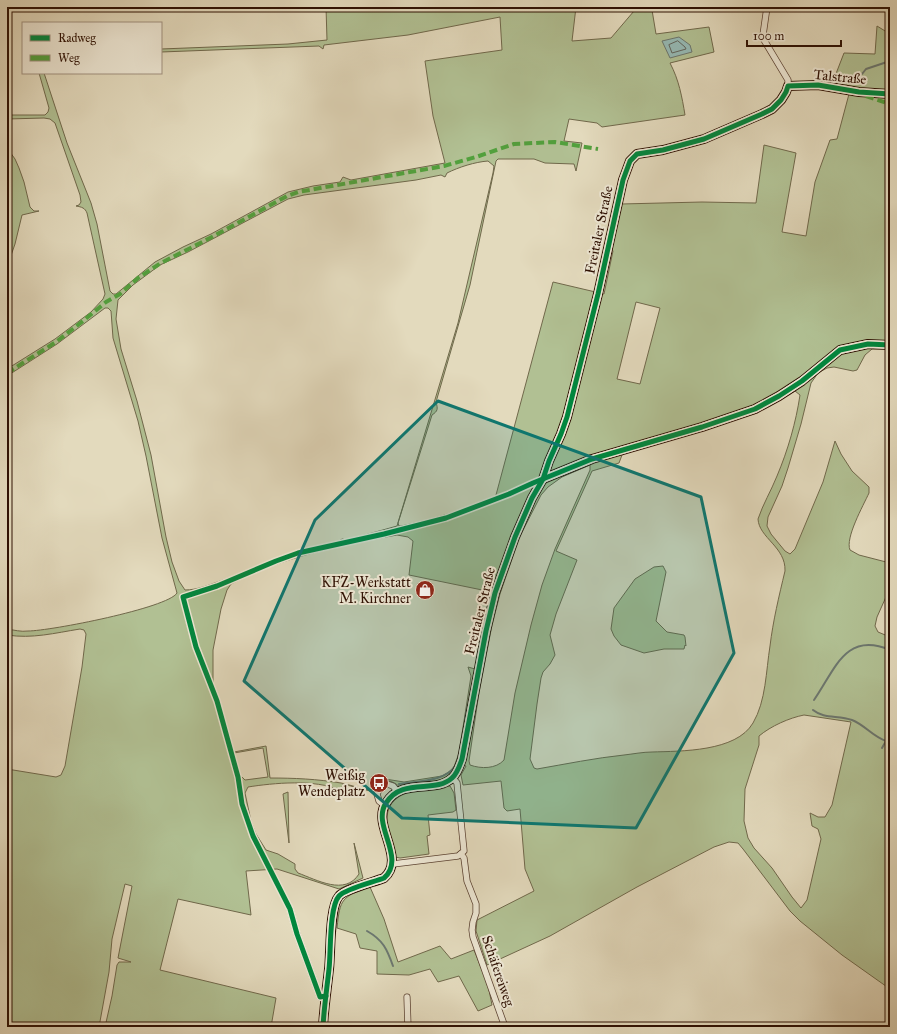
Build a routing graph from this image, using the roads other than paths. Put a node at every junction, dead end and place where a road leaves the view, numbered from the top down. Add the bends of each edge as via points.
1 (767, 7) edge
2 (788, 86) junction
3 (890, 94) edge
4 (890, 345) edge
5 (543, 479) junction
6 (452, 778) junction
7 (397, 791) junction
8 (384, 805) junction
9 (461, 854) junction
10 (393, 864) junction
11 (290, 909) dead end
12 (326, 996) junction
13 (408, 997) dead end
14 (323, 1027) edge
15 (408, 1027) edge
16 (505, 1027) edge

1 - 2 street via 764,40 788,80
2 - 3 street, Talstraße via 818,85
2 - 5 street, Freitaler Straße via 781,100 762,114 704,139 637,154 630,161 623,180 567,417
4 - 5 street via 868,344 840,350 802,381 755,409 592,459
5 - 6 street, Freitaler Straße via 515,537 495,593 462,759
6 - 7 street via 440,784
6 - 9 street, Schäfereiweg via 457,783 464,851
7 - 8 street
7 - 8 street via 387,784 381,786 377,794 379,801
8 - 10 street via 384,826
9 - 10 street via 437,860
9 - 16 street, Schäfereiweg via 464,858 467,881 476,904 473,938
10 - 12 street via 384,878 343,893 337,899 333,912
11 - 12 street via 320,997
12 - 14 street
13 - 15 street

